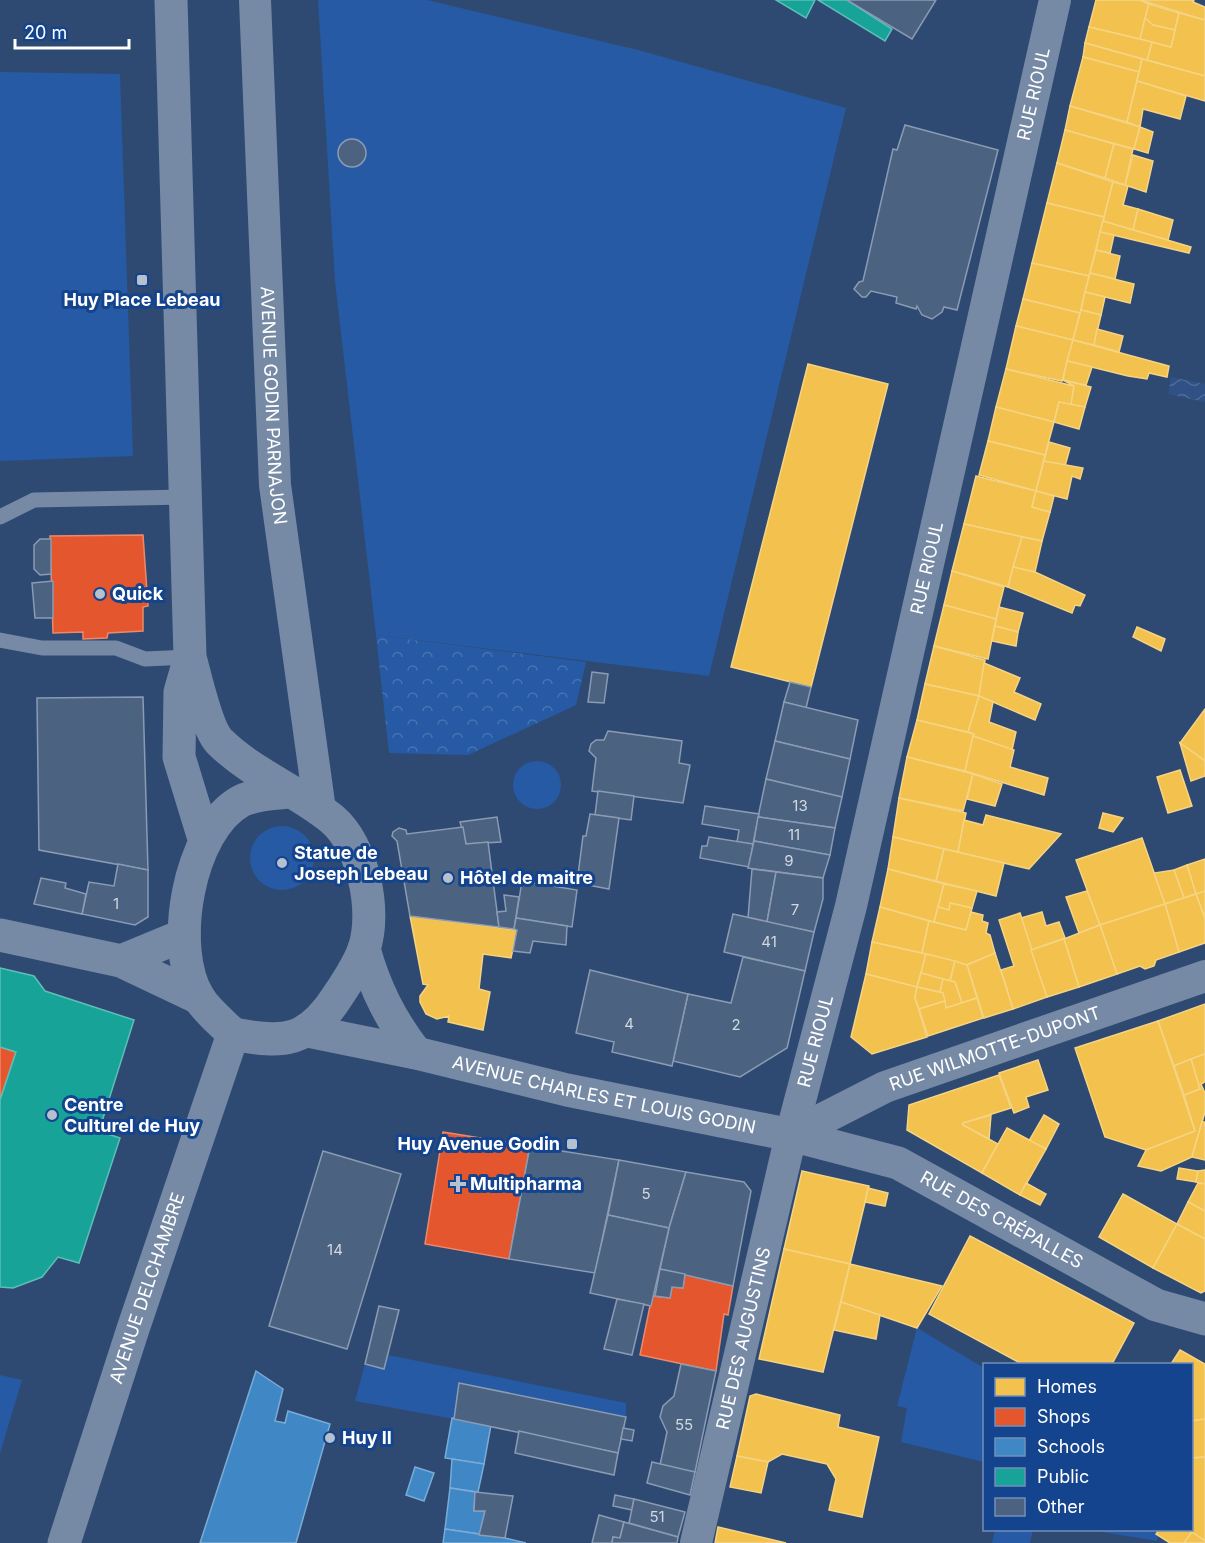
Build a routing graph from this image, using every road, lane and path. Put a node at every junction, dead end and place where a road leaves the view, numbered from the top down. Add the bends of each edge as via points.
1 (171, 0) edge
2 (255, 0) edge
3 (1054, 0) edge
4 (186, 497) junction
5 (0, 517) edge
6 (0, 640) edge
7 (190, 657) junction
8 (290, 792) junction
9 (320, 810) junction
10 (205, 842) junction
11 (0, 935) edge
12 (184, 935) junction
13 (364, 949) junction
14 (121, 962) junction
15 (1205, 975) edge
16 (199, 998) junction
17 (308, 1031) junction
18 (233, 1034) junction
19 (416, 1053) junction
20 (791, 1135) junction
21 (1205, 1319) edge
22 (64, 1543) edge
23 (696, 1543) edge

1 - 4 street
2 - 9 street, AVENUE GODIN PARNAJON via 275,485
3 - 20 street, RUE RIOUL via 853,894
4 - 5 lane via 34,500
4 - 7 street
6 - 7 lane via 42,648 116,648 144,659
7 - 8 street via 218,741
7 - 10 street via 180,692 179,757
8 - 9 street
8 - 10 street via 241,801 221,816
9 - 13 street via 348,836 357,854 368,895
10 - 12 street via 191,883
11 - 14 street
12 - 14 street
12 - 16 street via 187,969
13 - 17 street via 325,1016
13 - 19 street via 377,991
14 - 16 street
15 - 20 street, RUE WILMOTTE-DUPONT via 885,1087
16 - 18 street
17 - 18 street via 268,1041
17 - 19 street, AVENUE CHARLES ET LOUIS GODIN
18 - 22 street, AVENUE DELCHAMBRE
19 - 20 street, AVENUE CHARLES ET LOUIS GODIN via 567,1090
20 - 21 street, RUE DES CRÉPALLES via 898,1163 1156,1305
20 - 23 street, RUE DES AUGUSTINS

